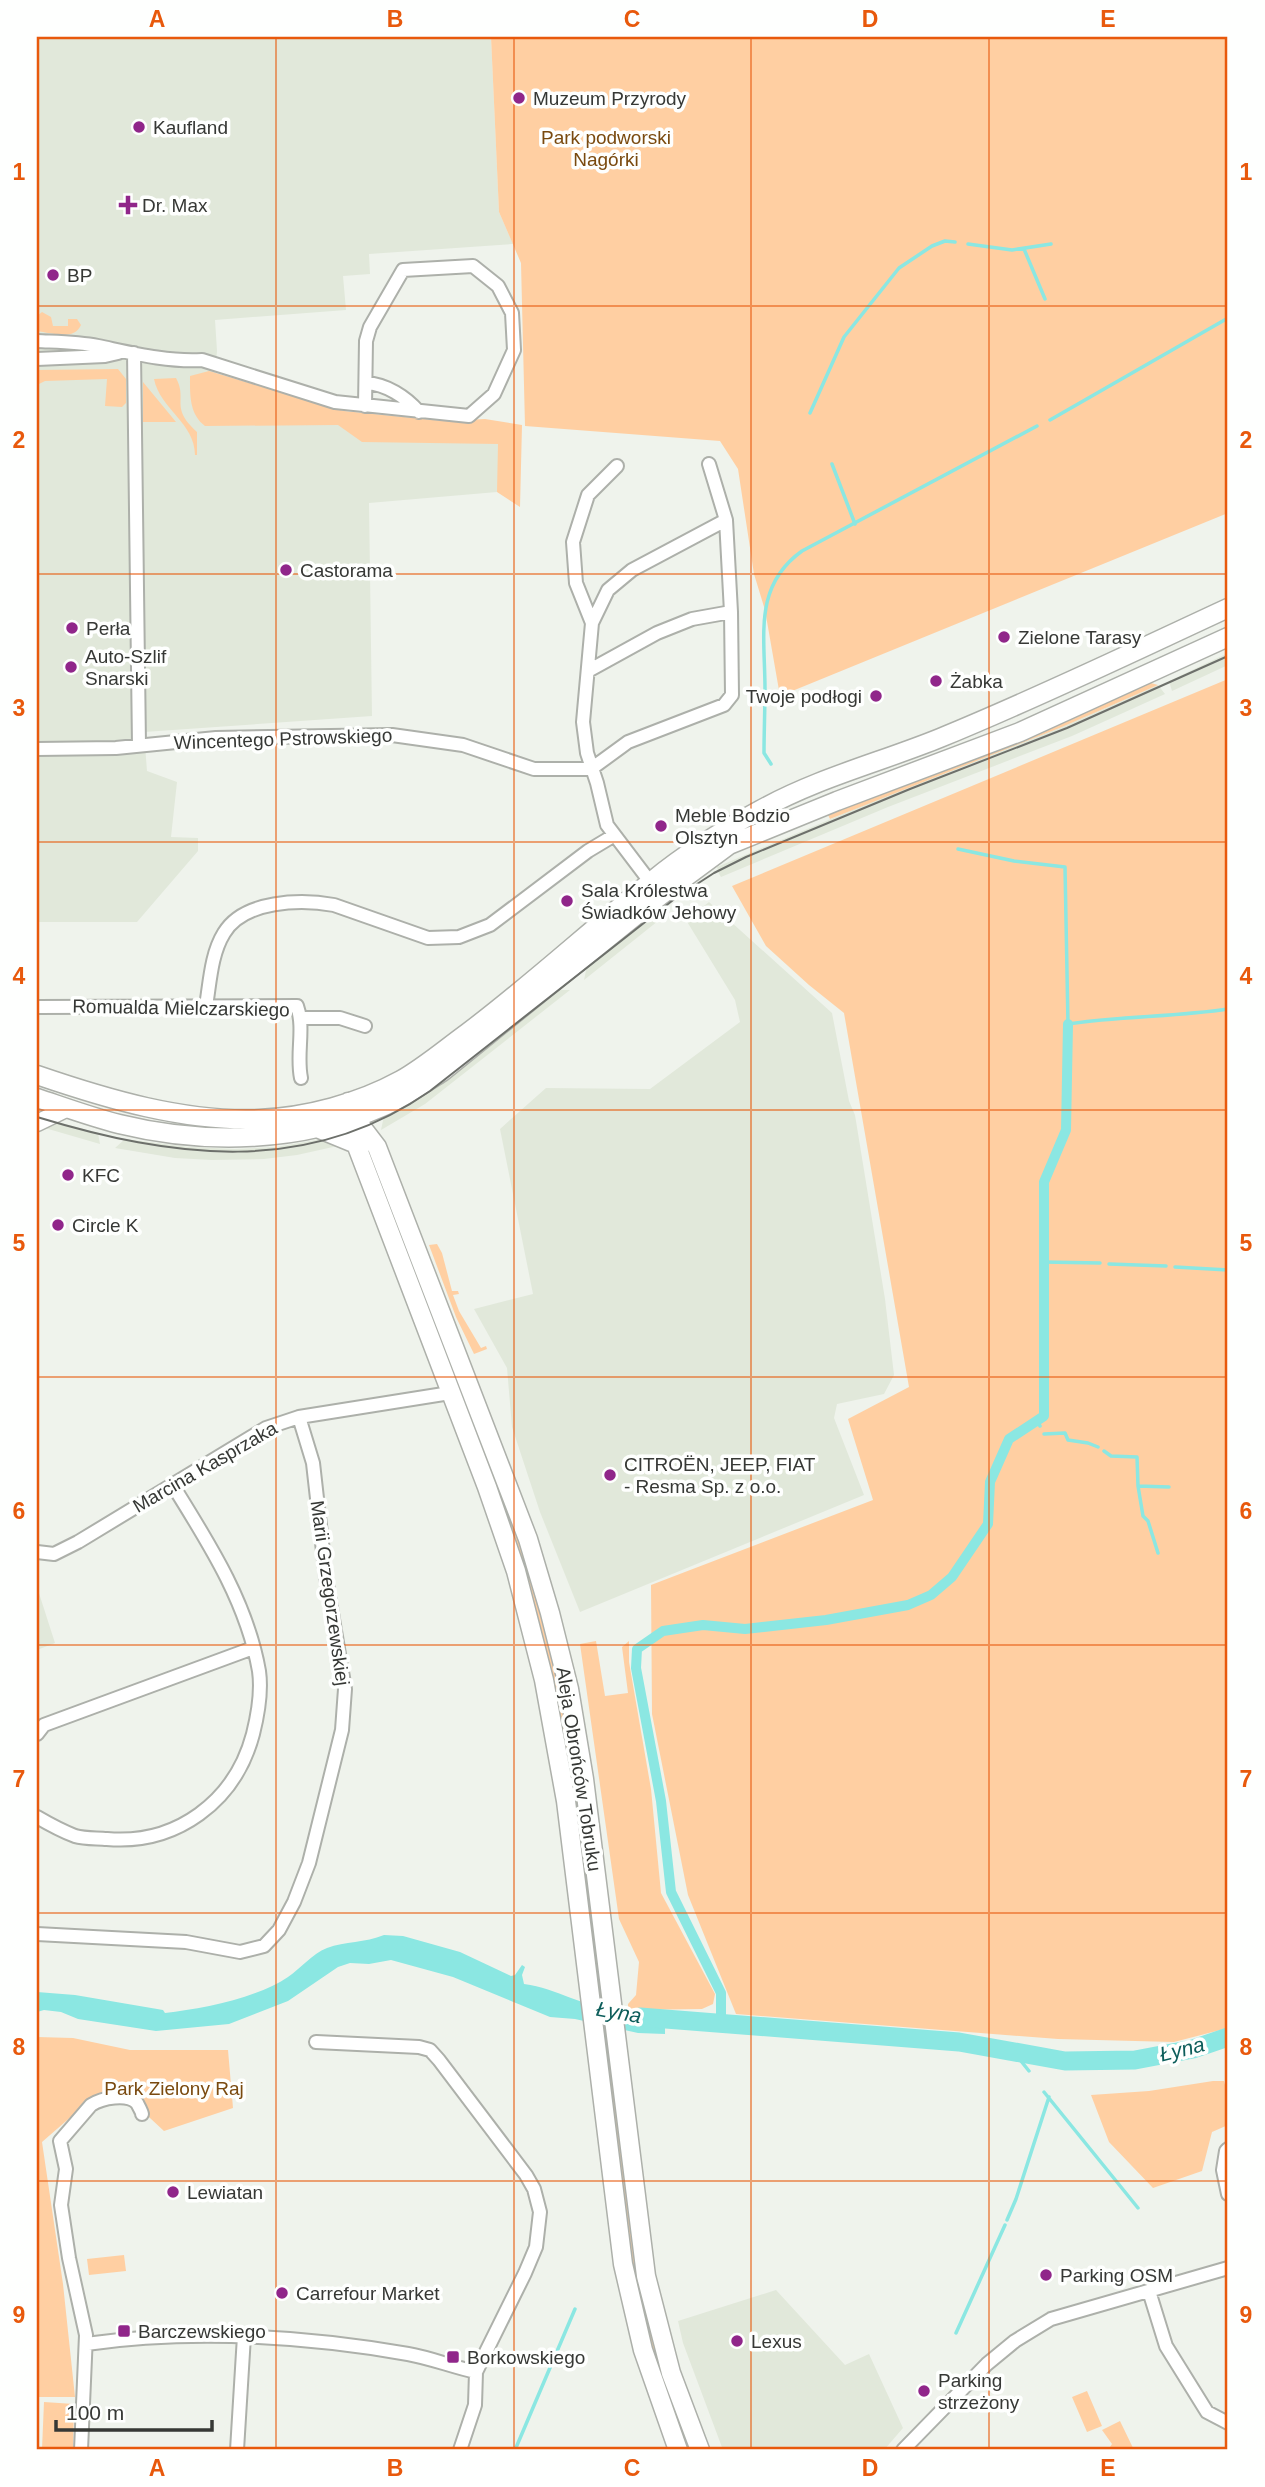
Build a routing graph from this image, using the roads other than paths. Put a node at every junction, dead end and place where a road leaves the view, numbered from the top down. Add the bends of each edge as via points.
1 (37, 341) edge
2 (128, 353) junction
3 (37, 359) edge
4 (366, 383) junction
5 (365, 407) junction
6 (419, 412) junction
7 (709, 464) dead end
8 (617, 466) dead end
9 (726, 520) junction
10 (1228, 608) edge
11 (731, 612) junction
12 (592, 623) junction
13 (1228, 637) edge
14 (587, 671) junction
15 (139, 746) junction
16 (37, 749) edge
17 (591, 769) junction
18 (613, 836) junction
19 (655, 889) junction
20 (206, 1006) junction
21 (37, 1007) edge
22 (302, 1018) junction
23 (365, 1026) dead end
24 (37, 1075) edge
25 (301, 1078) dead end
26 (37, 1098) edge
27 (68, 1108) junction
28 (351, 1110) junction
29 (37, 1123) edge
30 (317, 1128) junction
31 (356, 1144) junction
32 (450, 1393) junction
33 (299, 1417) junction
34 (172, 1484) junction
35 (37, 1552) edge
36 (253, 1648) junction
37 (37, 1734) edge
38 (37, 1817) edge
39 (37, 1934) edge
40 (316, 2042) dead end
41 (142, 2114) dead end
42 (1228, 2149) edge
43 (1228, 2194) edge
44 (1228, 2268) edge
45 (1149, 2291) junction
46 (244, 2336) junction
47 (86, 2344) junction
48 (476, 2372) junction
49 (1228, 2423) edge
50 (81, 2450) edge
51 (237, 2450) edge
52 (460, 2450) edge
53 (678, 2450) edge
54 (700, 2450) edge
55 (903, 2450) edge

1 - 2 street via 97,345
2 - 3 street
2 - 5 street via 202,360 335,402
2 - 15 street
4 - 5 street
4 - 6 street via 378,384 410,401
4 - 6 street via 370,327 403,270 473,265 499,286 512,313 514,350 494,394 469,416
5 - 6 street
7 - 9 street
8 - 12 street via 588,495 573,542 576,583
9 - 11 street
9 - 12 street via 632,570 608,590
10 - 19 main road via 1000,713 793,792 673,864
11 - 14 street via 691,620
11 - 17 street via 732,695 724,705 628,742
12 - 14 street
13 - 19 main road via 1020,732 757,832
14 - 17 street via 583,722
15 - 16 street, Wincentego Pstrowskiego
15 - 17 street, Wincentego Pstrowskiego via 216,738 392,735 463,745 534,769
17 - 18 street
18 - 19 street
18 - 20 street via 490,925 459,937 428,938 318,902 288,902 246,914 219,942
19 - 28 main road via 442,1072 390,1103
20 - 21 street, Romualda Mielczarskiego
20 - 22 street, Romualda Mielczarskiego via 297,1006
22 - 23 street via 340,1018
22 - 25 street, Romualda Mielczarskiego
24 - 28 main road via 130,1103 214,1118 276,1118
26 - 27 main road
27 - 29 street
27 - 30 main road via 120,1124 199,1137 259,1137
28 - 30 main road
28 - 31 main road, Aleja Obrońców Tobruku
28 - 54 main road, Aleja Obrońców Tobruku via 377,1147 536,1564 569,1689 646,2276 671,2373
30 - 31 main road
31 - 32 main road, Aleja Obrońców Tobruku
32 - 33 street, Marcina Kasprzaka
32 - 53 main road, Aleja Obrońców Tobruku via 516,1571 544,1680 566,1801 623,2264 634,2318
33 - 34 street, Marcina Kasprzaka via 266,1428
33 - 39 street, Marii Grzegorzewskiej via 313,1464 345,1689 342,1730 309,1863 294,1902 264,1946 240,1952 186,1942
34 - 35 street, Marcina Kasprzaka via 78,1542 54,1554
34 - 36 street via 225,1573
36 - 37 street via 44,1725
36 - 38 street via 259,1673 258,1714 247,1756 227,1788 198,1816 166,1834 130,1841 77,1836
40 - 48 street via 429,2050 534,2189 541,2220 536,2247
41 - 47 street via 138,2104 127,2098 97,2101 60,2141 66,2169 61,2205
42 - 43 street via 1223,2170
44 - 45 street
45 - 49 street via 1166,2346 1207,2412
45 - 55 street via 1051,2319 1026,2333 987,2364
46 - 47 street
46 - 48 street via 408,2354
46 - 51 street
47 - 50 street
48 - 52 street via 475,2405

